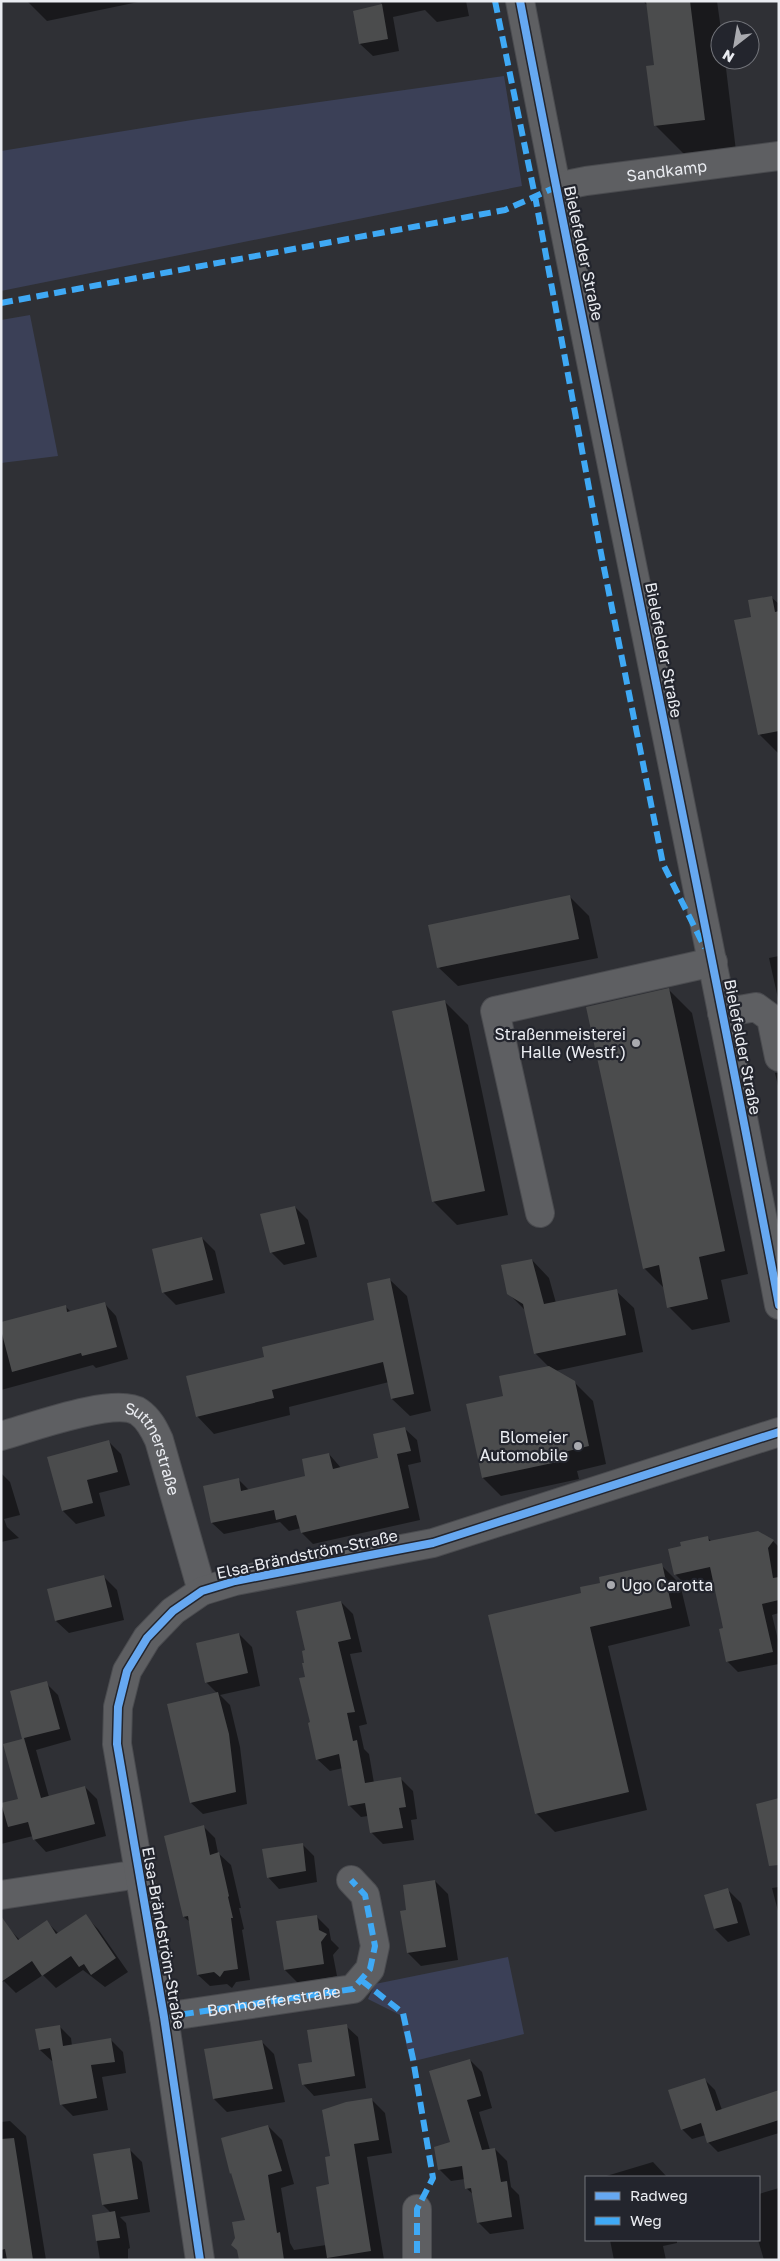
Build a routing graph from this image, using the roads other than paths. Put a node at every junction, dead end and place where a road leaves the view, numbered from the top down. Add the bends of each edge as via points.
1 (520, 1) edge
2 (779, 156) edge
3 (556, 187) junction
4 (713, 962) junction
5 (722, 1013) junction
6 (779, 1057) edge
7 (767, 1180) edge
8 (540, 1213) dead end
9 (779, 1305) edge
10 (779, 1432) edge
11 (1, 1436) edge
12 (202, 1591) junction
13 (139, 1874) junction
14 (351, 1880) dead end
15 (1, 1895) edge
16 (164, 2017) junction
17 (417, 2209) dead end
18 (200, 2260) edge
19 (417, 2260) edge

1 - 3 street, Bielefelder Straße
2 - 3 street, Sandkamp
3 - 4 street, Bielefelder Straße
4 - 5 street, Bielefelder Straße
4 - 8 street via 495,1011
5 - 6 street via 756,1007 771,1018
5 - 7 street, Bielefelder Straße
7 - 9 street, Bielefelder Straße
10 - 12 street, Elsa-Brändström-Straße via 433,1543 235,1581
11 - 12 street, Suttnerstraße via 103,1407 122,1406 138,1411 151,1424 159,1440
12 - 13 street, Elsa-Brändström-Straße via 173,1611 147,1638 127,1671 118,1707 117,1744
13 - 15 street
13 - 16 street, Elsa-Brändström-Straße
14 - 16 street, Bonhoefferstraße via 365,1895 375,1946 370,1969 353,1989
16 - 18 street, Elsa-Brändström-Straße
17 - 19 street

